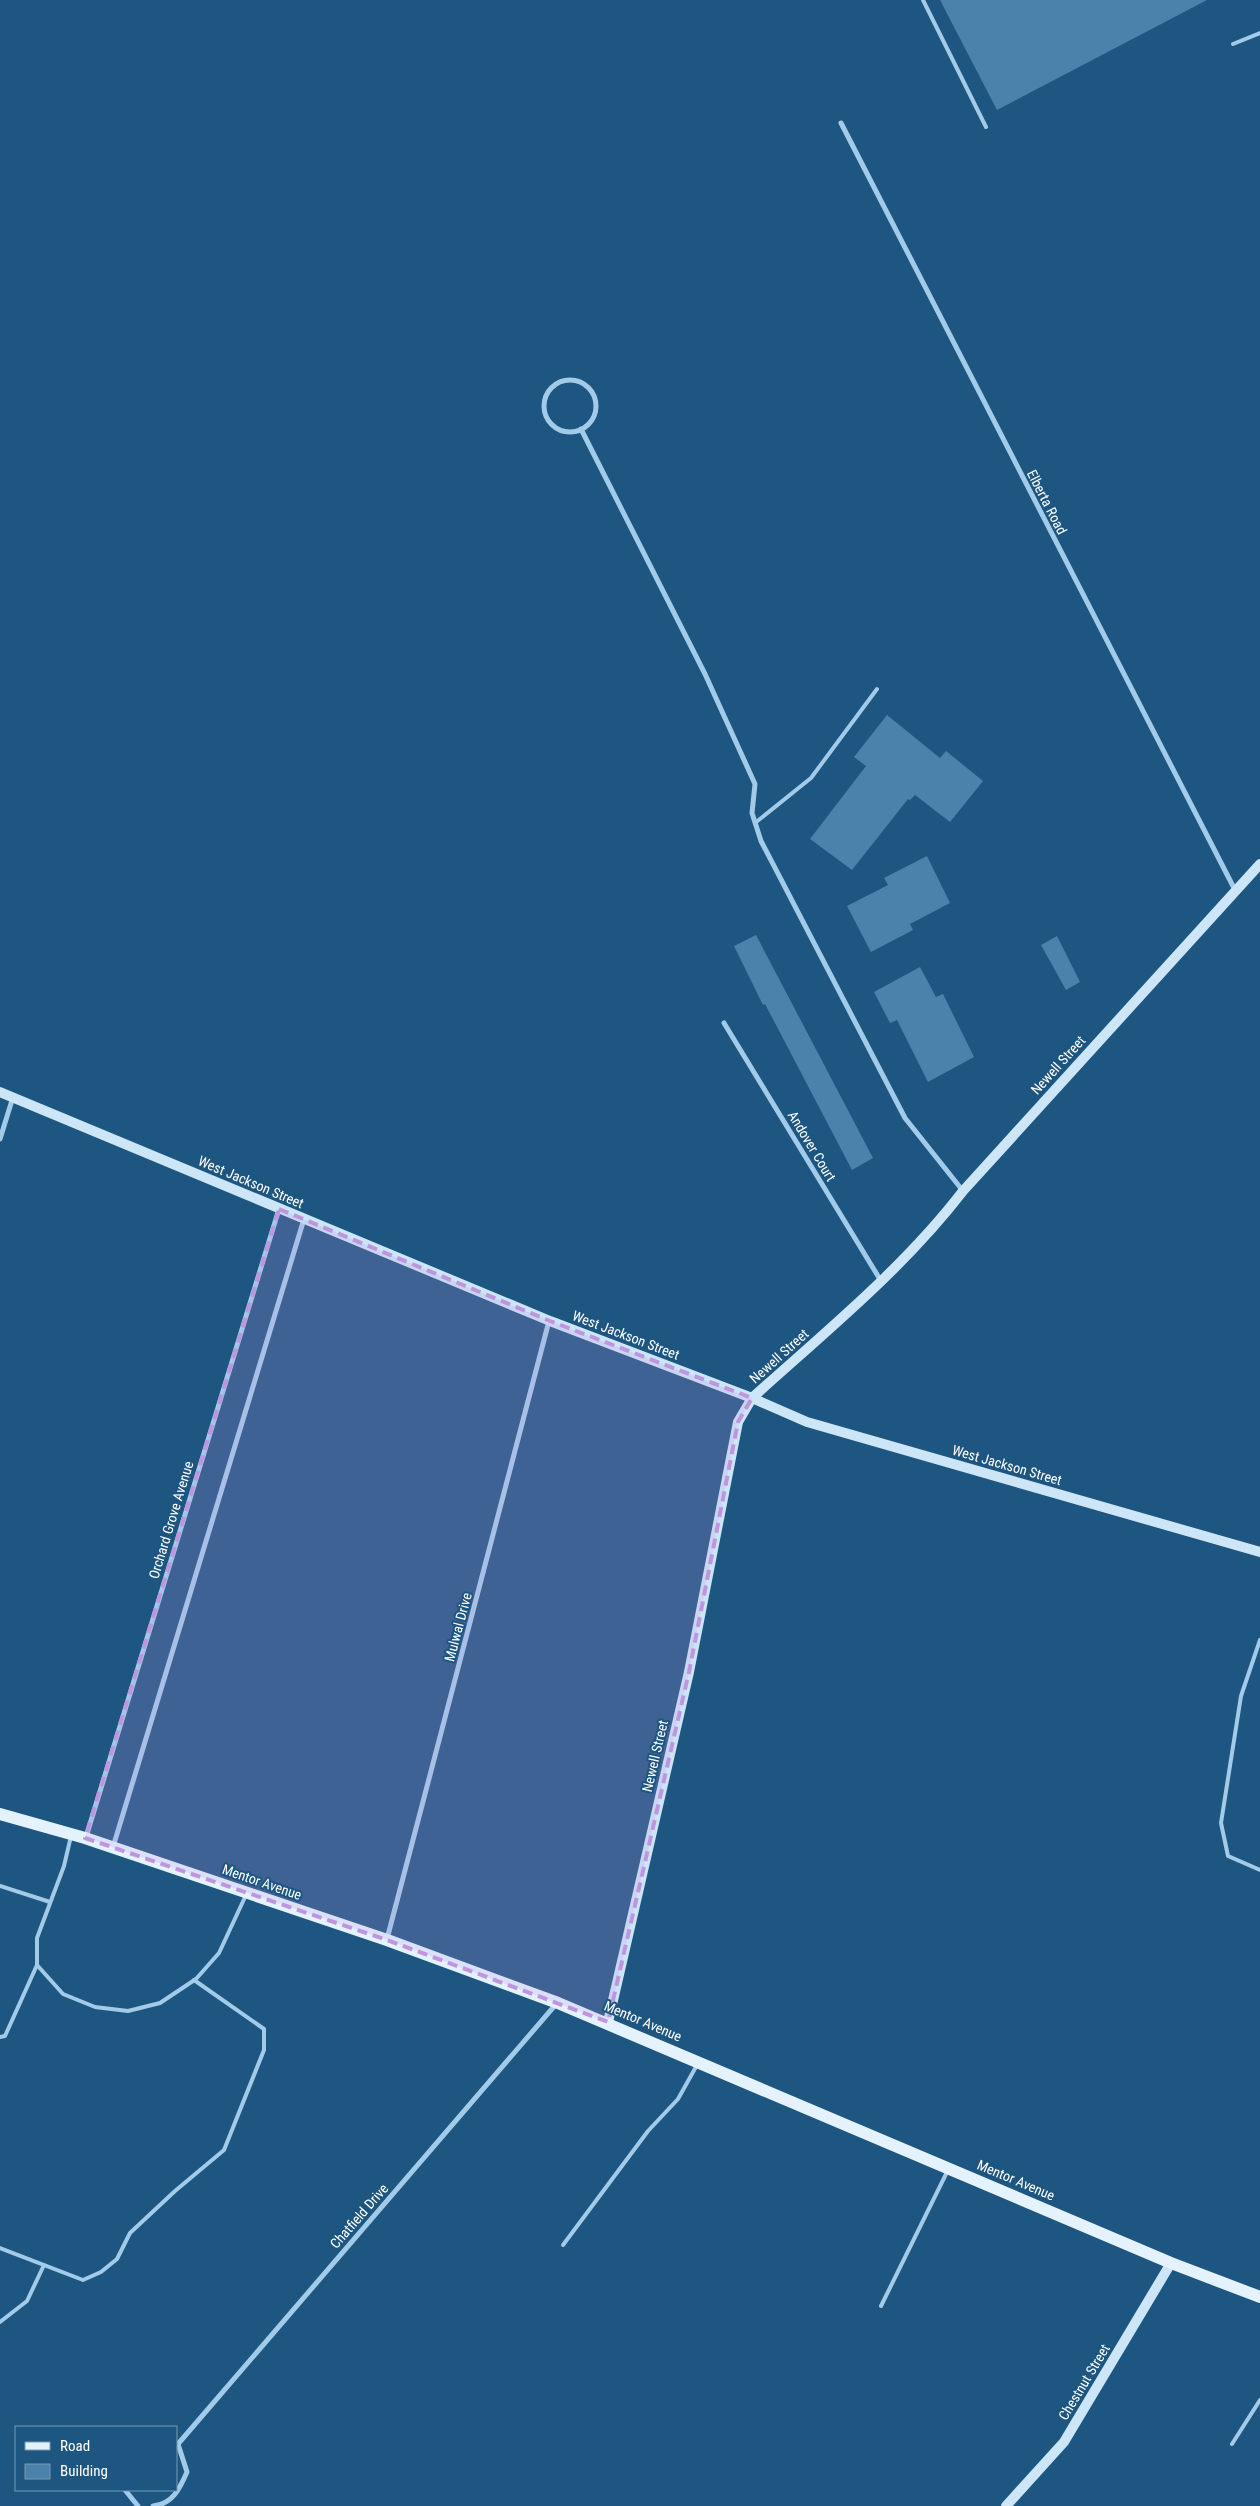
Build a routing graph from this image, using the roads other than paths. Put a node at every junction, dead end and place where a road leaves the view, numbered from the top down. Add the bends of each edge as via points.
1 (923, 0) edge
2 (1260, 33) edge
3 (1233, 44) dead end
4 (841, 123) dead end
5 (986, 127) dead end
6 (581, 430) junction
7 (877, 689) dead end
8 (755, 823) junction
9 (1260, 864) edge
10 (1235, 890) junction
11 (724, 1023) dead end
12 (0, 1092) edge
13 (13, 1097) junction
14 (0, 1139) edge
15 (963, 1191) junction
16 (278, 1209) junction
17 (304, 1219) junction
18 (882, 1281) junction
19 (550, 1321) junction
20 (752, 1398) junction
21 (1260, 1552) edge
22 (1260, 1640) edge
23 (0, 1814) edge
24 (71, 1834) junction
25 (85, 1838) junction
26 (112, 1847) junction
27 (1260, 1870) edge
28 (0, 1886) edge
29 (247, 1892) junction
30 (50, 1902) junction
31 (387, 1940) junction
32 (37, 1965) junction
33 (194, 1980) junction
34 (558, 2003) junction
35 (608, 2022) junction
36 (0, 2037) edge
37 (699, 2061) junction
38 (949, 2168) junction
39 (563, 2245) dead end
40 (0, 2248) edge
41 (1171, 2263) junction
42 (44, 2265) junction
43 (1260, 2297) edge
44 (881, 2306) dead end
45 (0, 2322) edge
46 (1260, 2400) edge
47 (178, 2443) edge
48 (1232, 2444) dead end
49 (178, 2447) edge
50 (126, 2491) edge
51 (138, 2506) edge
52 (153, 2506) edge
53 (1006, 2506) edge

1 - 5 lane
2 - 3 lane
4 - 10 street, Elberta Road
6 - 6 street via 594,417 596,400 593,392 580,381 562,380 549,390 545,398 546,415 557,428
6 - 8 street via 705,674 751,775
7 - 8 lane via 811,778
8 - 15 street via 761,841 905,1118
9 - 10 street, Newell Street
10 - 15 street, Newell Street
11 - 18 street, Andover Court
12 - 13 street, West Jackson Street
13 - 14 street
13 - 16 street, West Jackson Street
15 - 18 street, Newell Street
16 - 17 street, West Jackson Street
16 - 25 street, Orchard Grove Avenue
17 - 19 street, West Jackson Street
17 - 26 street
18 - 20 street, Newell Street
19 - 20 street, West Jackson Street
19 - 31 street, Mulwal Drive
20 - 21 street, West Jackson Street via 807,1422
20 - 35 street, Newell Street via 738,1422 689,1672
22 - 27 lane via 1241,1696 1221,1823 1228,1856
23 - 24 main road, Mentor Avenue
24 - 25 main road, Mentor Avenue
24 - 30 lane via 64,1866
25 - 26 main road, Mentor Avenue
26 - 29 main road, Mentor Avenue
28 - 30 lane
29 - 31 main road, Mentor Avenue
29 - 33 lane via 219,1952
30 - 32 lane via 37,1938
31 - 34 main road, Mentor Avenue
32 - 33 lane via 63,1994 94,2007 128,2011 160,2003
32 - 36 lane via 4,2036
33 - 42 lane via 264,2029 264,2050 224,2150 130,2234 117,2259 101,2272 83,2280
34 - 35 main road, Mentor Avenue
34 - 47 street, Chatfield Drive
35 - 37 main road, Mentor Avenue
37 - 38 main road, Mentor Avenue
37 - 39 lane via 678,2099 648,2131
38 - 41 main road, Mentor Avenue
38 - 44 lane
40 - 42 lane
41 - 43 main road, Mentor Avenue
41 - 53 street, Chestnut Street via 1064,2442
42 - 45 lane via 27,2301
46 - 48 lane
49 - 52 street, Chatfield Drive via 187,2472 177,2494 161,2505
50 - 51 street

